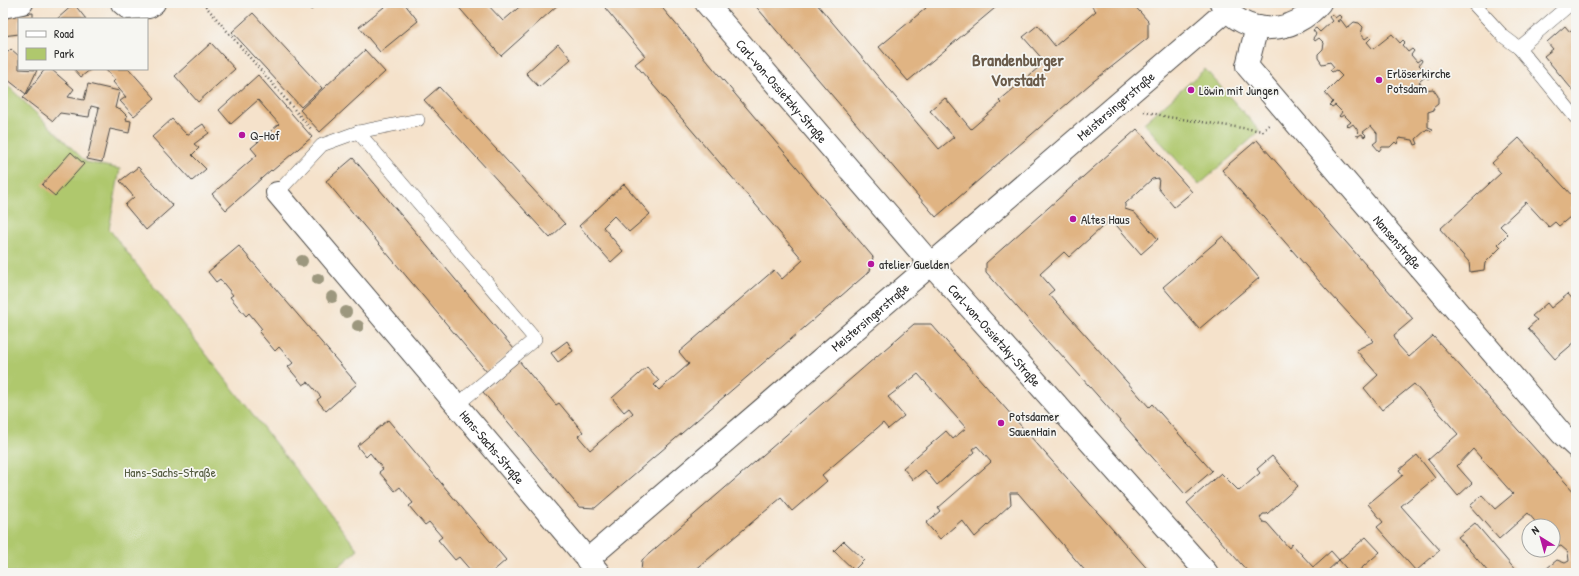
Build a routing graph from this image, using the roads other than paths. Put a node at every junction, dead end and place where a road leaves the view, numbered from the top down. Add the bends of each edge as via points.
1 (22, 3) edge
2 (122, 3) edge
3 (154, 3) edge
4 (706, 3) edge
5 (1320, 3) edge
6 (1473, 3) edge
7 (1576, 6) edge
8 (3, 7) edge
9 (1223, 7) edge
10 (1257, 27) junction
11 (1520, 48) junction
12 (1576, 118) edge
13 (418, 120) dead end
14 (358, 132) junction
15 (277, 193) joint
16 (931, 264) junction
17 (457, 405) junction
18 (1576, 447) edge
19 (593, 567) edge
20 (1207, 573) edge

1 - 8 street
2 - 3 street via 128,8 149,7
4 - 16 street, Carl-von-Ossietzky-Straße
5 - 10 street via 1312,13 1295,23 1276,28
6 - 11 lane via 1504,36
7 - 11 lane via 1568,6
9 - 10 street via 1240,21
9 - 16 street, Meistersingerstraße via 1118,104
10 - 18 street, Nansenstraße via 1247,66 1562,434
11 - 12 lane
13 - 14 lane
14 - 15 lane via 322,146
14 - 17 lane via 534,339
15 - 17 street, Hans-Sachs-Straße
16 - 19 street, Meistersingerstraße
16 - 20 street, Carl-von-Ossietzky-Straße
17 - 19 street, Hans-Sachs-Straße

